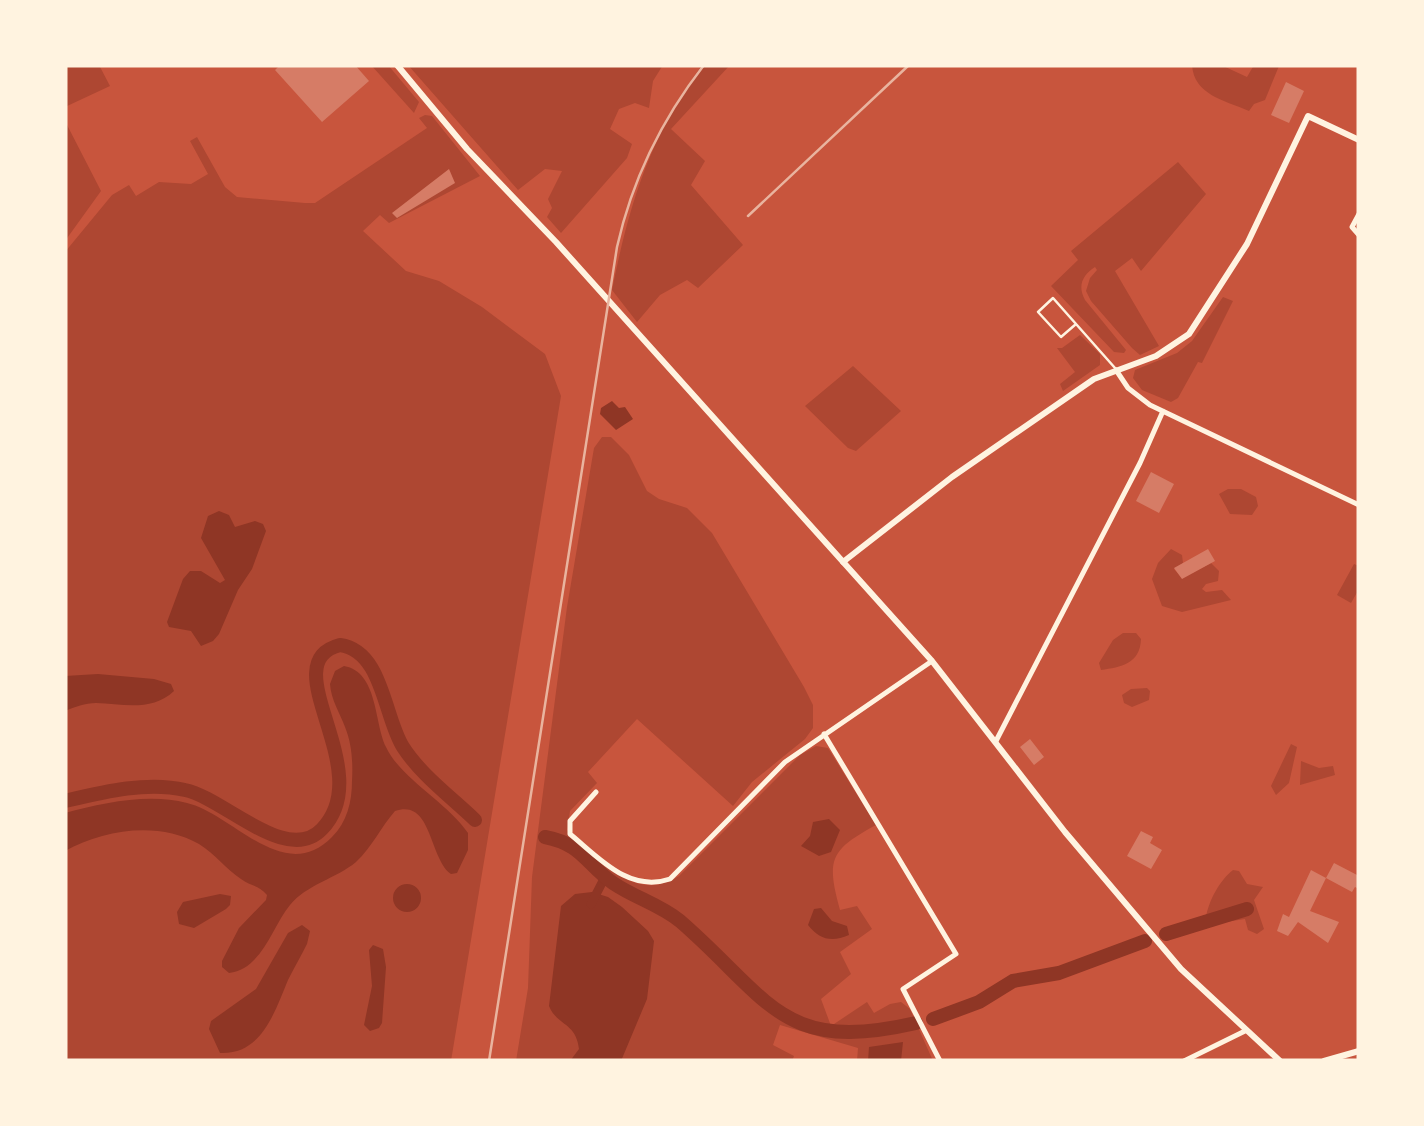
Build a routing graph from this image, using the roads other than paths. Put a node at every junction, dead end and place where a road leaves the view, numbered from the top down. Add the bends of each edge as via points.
1 (397, 65) edge
2 (1359, 140) edge
3 (1359, 214) edge
4 (1359, 235) edge
5 (1076, 324) junction
6 (1116, 370) junction
7 (1163, 412) junction
8 (1359, 505) edge
9 (842, 562) junction
10 (932, 661) junction
11 (824, 734) junction
12 (996, 742) junction
13 (596, 792) dead end
14 (1245, 1031) junction
15 (1359, 1051) edge
16 (940, 1061) edge
17 (1184, 1061) edge
18 (1280, 1061) edge
19 (1324, 1061) edge

1 - 9 main road
2 - 6 main road via 1308,116 1247,244 1197,324 1173,347
3 - 4 street via 1352,227
5 - 5 lane via 1062,337 1038,312 1053,298
5 - 6 lane
6 - 7 street via 1128,388
6 - 9 main road via 977,460
7 - 8 street
7 - 12 street
9 - 10 main road
10 - 11 street
10 - 12 main road
11 - 13 street via 785,762 670,879 654,884 620,876 570,834 570,821
11 - 16 street via 956,954 904,989
12 - 14 main road via 1134,915
14 - 17 street
14 - 18 main road
15 - 19 main road

